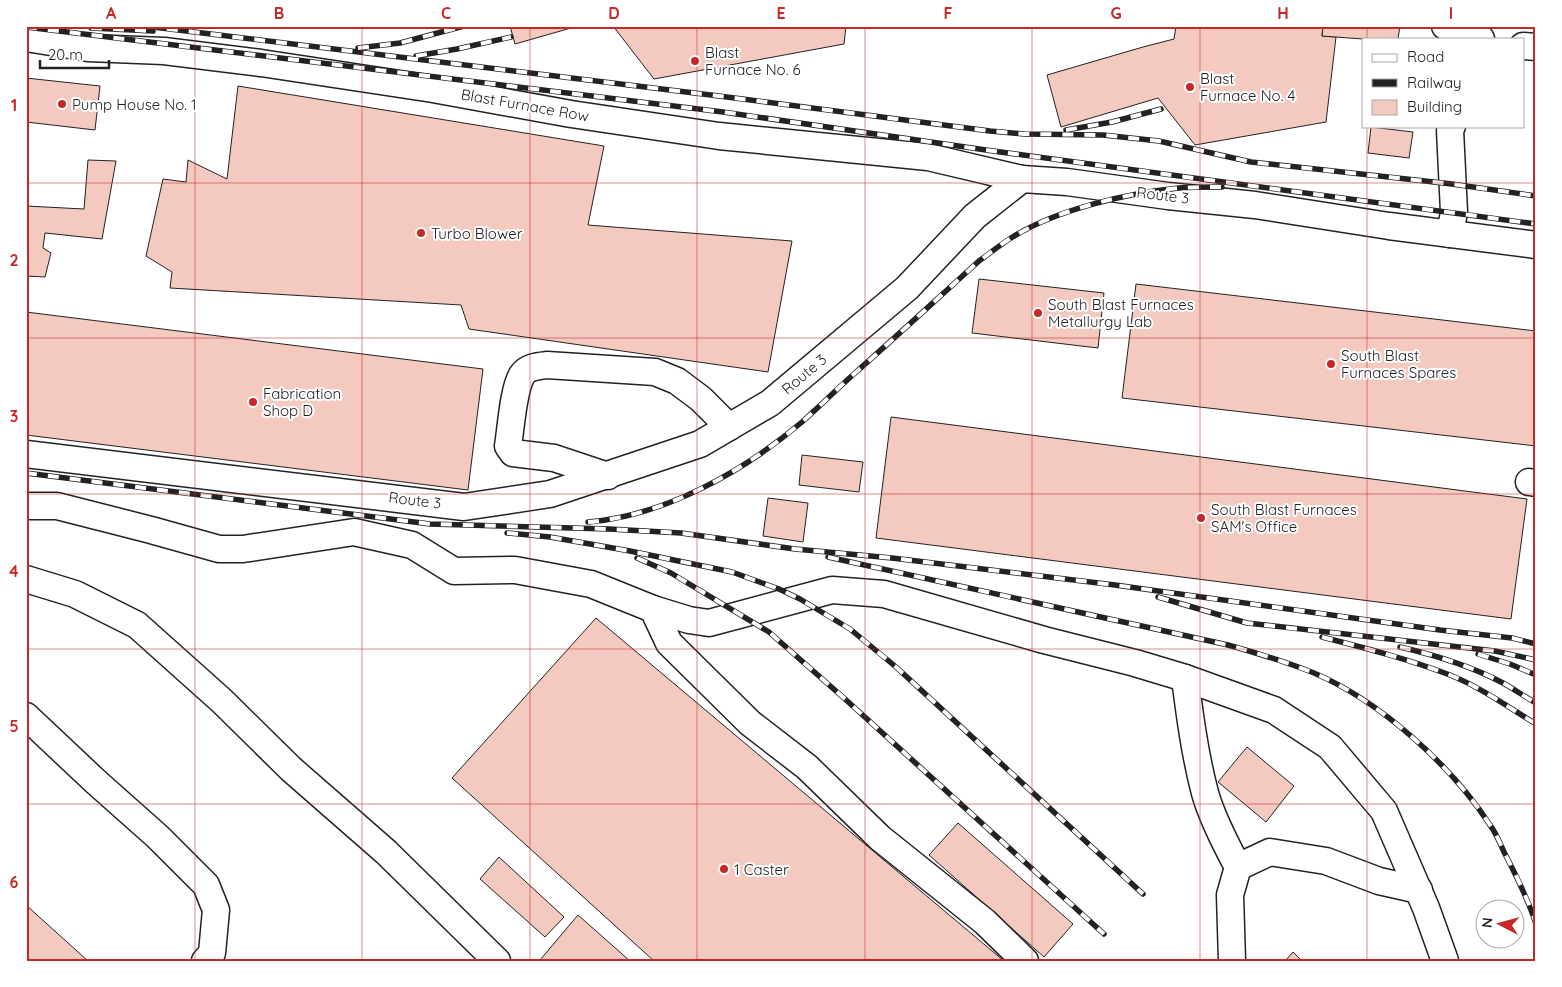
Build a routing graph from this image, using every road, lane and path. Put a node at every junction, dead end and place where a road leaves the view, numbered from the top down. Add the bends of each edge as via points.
1 (1445, 26) edge
2 (26, 38) edge
3 (1478, 38) edge
4 (1451, 128) edge
5 (1022, 179) junction
6 (1450, 234) junction
7 (1536, 246) edge
8 (729, 427) junction
9 (26, 454) edge
10 (608, 476) junction
11 (26, 506) edge
12 (31, 586) edge
13 (653, 608) junction
14 (1186, 678) junction
15 (26, 716) edge
16 (1238, 867) junction
17 (1418, 890) junction
18 (205, 961) edge
19 (497, 961) edge
20 (1025, 961) edge
21 (1232, 961) edge
22 (1445, 961) edge

1 - 3 street
2 - 5 street, Blast Furnace Row via 88,48 164,52 261,63 719,136 928,157
4 - 6 street via 1454,212
5 - 6 street, Route 3 via 1255,205
5 - 8 street, Route 3 via 975,216 907,288 770,403
6 - 7 street, Route 3
8 - 10 street, Route 3 via 700,444
8 - 10 street via 702,399 677,381 655,372 547,365 522,374 508,446 513,453 554,458
9 - 10 street, Route 3 via 464,506 550,494
11 - 13 street via 57,506 219,549 243,549 354,532 412,545 454,570 515,570 591,584
12 - 19 street via 75,594 137,625 222,700 291,769 386,852
13 - 14 street via 709,623 832,590 884,594
13 - 20 street via 669,643 750,723 808,767 880,838 985,922
14 - 16 street via 1194,747 1205,795
14 - 17 street via 1274,710 1330,747 1384,811
15 - 18 street via 206,885 216,910 212,953
16 - 17 street via 1270,852 1326,861
16 - 21 street via 1230,895
17 - 22 street

